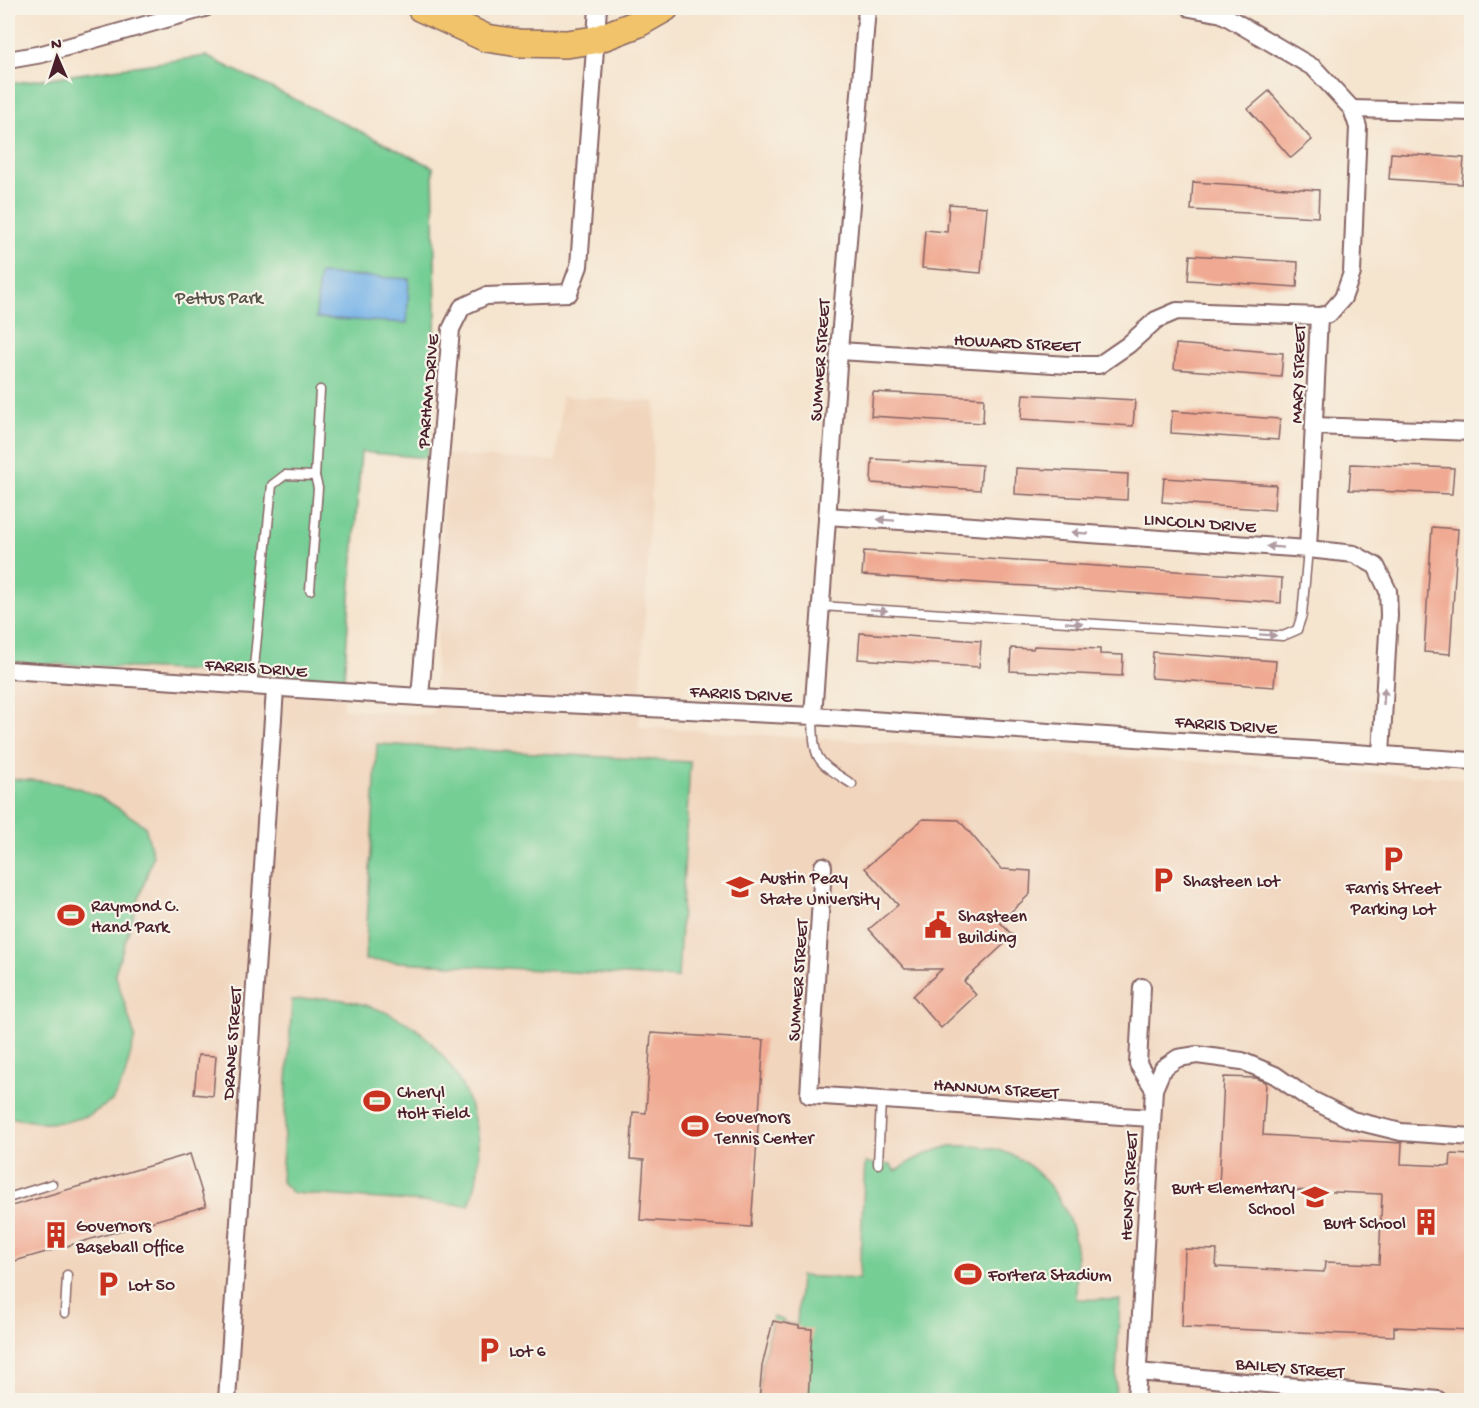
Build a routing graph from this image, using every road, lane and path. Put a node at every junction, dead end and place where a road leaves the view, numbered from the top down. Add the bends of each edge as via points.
1 (205, 8) edge
2 (421, 8) edge
3 (598, 8) edge
4 (665, 8) edge
5 (867, 8) edge
6 (1190, 8) edge
7 (595, 40) junction
8 (8, 60) edge
9 (1352, 109) junction
10 (1472, 112) edge
11 (1319, 316) junction
12 (839, 351) junction
13 (320, 390) dead end
14 (1314, 426) junction
15 (1472, 432) edge
16 (315, 476) junction
17 (827, 516) junction
18 (1308, 549) junction
19 (310, 590) dead end
20 (821, 606) junction
21 (8, 670) edge
22 (252, 687) junction
23 (275, 688) junction
24 (420, 697) junction
25 (813, 717) junction
26 (1381, 754) junction
27 (1472, 761) edge
28 (852, 784) dead end
29 (823, 866) dead end
30 (1142, 987) dead end
31 (1154, 1089) junction
32 (809, 1095) joint
33 (881, 1100) junction
34 (1152, 1118) junction
35 (1472, 1137) edge
36 (878, 1164) dead end
37 (52, 1184) dead end
38 (8, 1198) edge
39 (67, 1275) dead end
40 (65, 1313) dead end
41 (1138, 1372) junction
42 (227, 1401) edge
43 (1136, 1401) edge
44 (1438, 1401) edge

1 - 8 street
2 - 7 highway via 486,38 566,44
3 - 7 street, PARHAM DRIVE
4 - 7 highway
5 - 12 street, SUMMER STREET
6 - 9 street via 1222,14 1314,68
7 - 24 street, PARHAM DRIVE via 579,267 569,293 486,296 462,307 451,329
9 - 10 street
9 - 11 street, MARY STREET via 1358,127 1352,273 1343,298 1329,314
11 - 12 street, HOWARD STREET via 1177,311 1156,320 1099,365
11 - 14 street, MARY STREET
12 - 17 street, SUMMER STREET
13 - 16 lane
14 - 15 street
14 - 18 street, MARY STREET
16 - 19 lane via 318,488
16 - 22 lane via 285,475 272,485
18 -> 17 street, LINCOLN DRIVE
17 - 20 street, SUMMER STREET
20 -> 18 lane via 1283,636 1297,630 1302,615
26 -> 18 street, LINCOLN DRIVE via 1388,591 1376,566 1354,554
20 - 25 street, SUMMER STREET
21 - 22 street, FARRIS DRIVE
22 - 23 street, FARRIS DRIVE
23 - 24 street, FARRIS DRIVE
23 - 42 street, DRANE STREET
24 - 25 street, FARRIS DRIVE
25 - 26 street, FARRIS DRIVE
25 - 28 lane via 813,748 822,764
26 - 27 street, FARRIS DRIVE
29 - 32 street, SUMMER STREET
30 - 31 street via 1137,1064
31 - 34 street
31 - 35 street via 1163,1068 1178,1058 1197,1055 1242,1061 1275,1075 1308,1098 1352,1120 1401,1132
32 - 33 street, HANNUM STREET
33 - 34 street, HANNUM STREET
33 - 36 lane
34 - 41 street, HENRY STREET
37 - 38 lane
39 - 40 lane
41 - 43 street, HENRY STREET
41 - 44 street, BAILEY STREET

